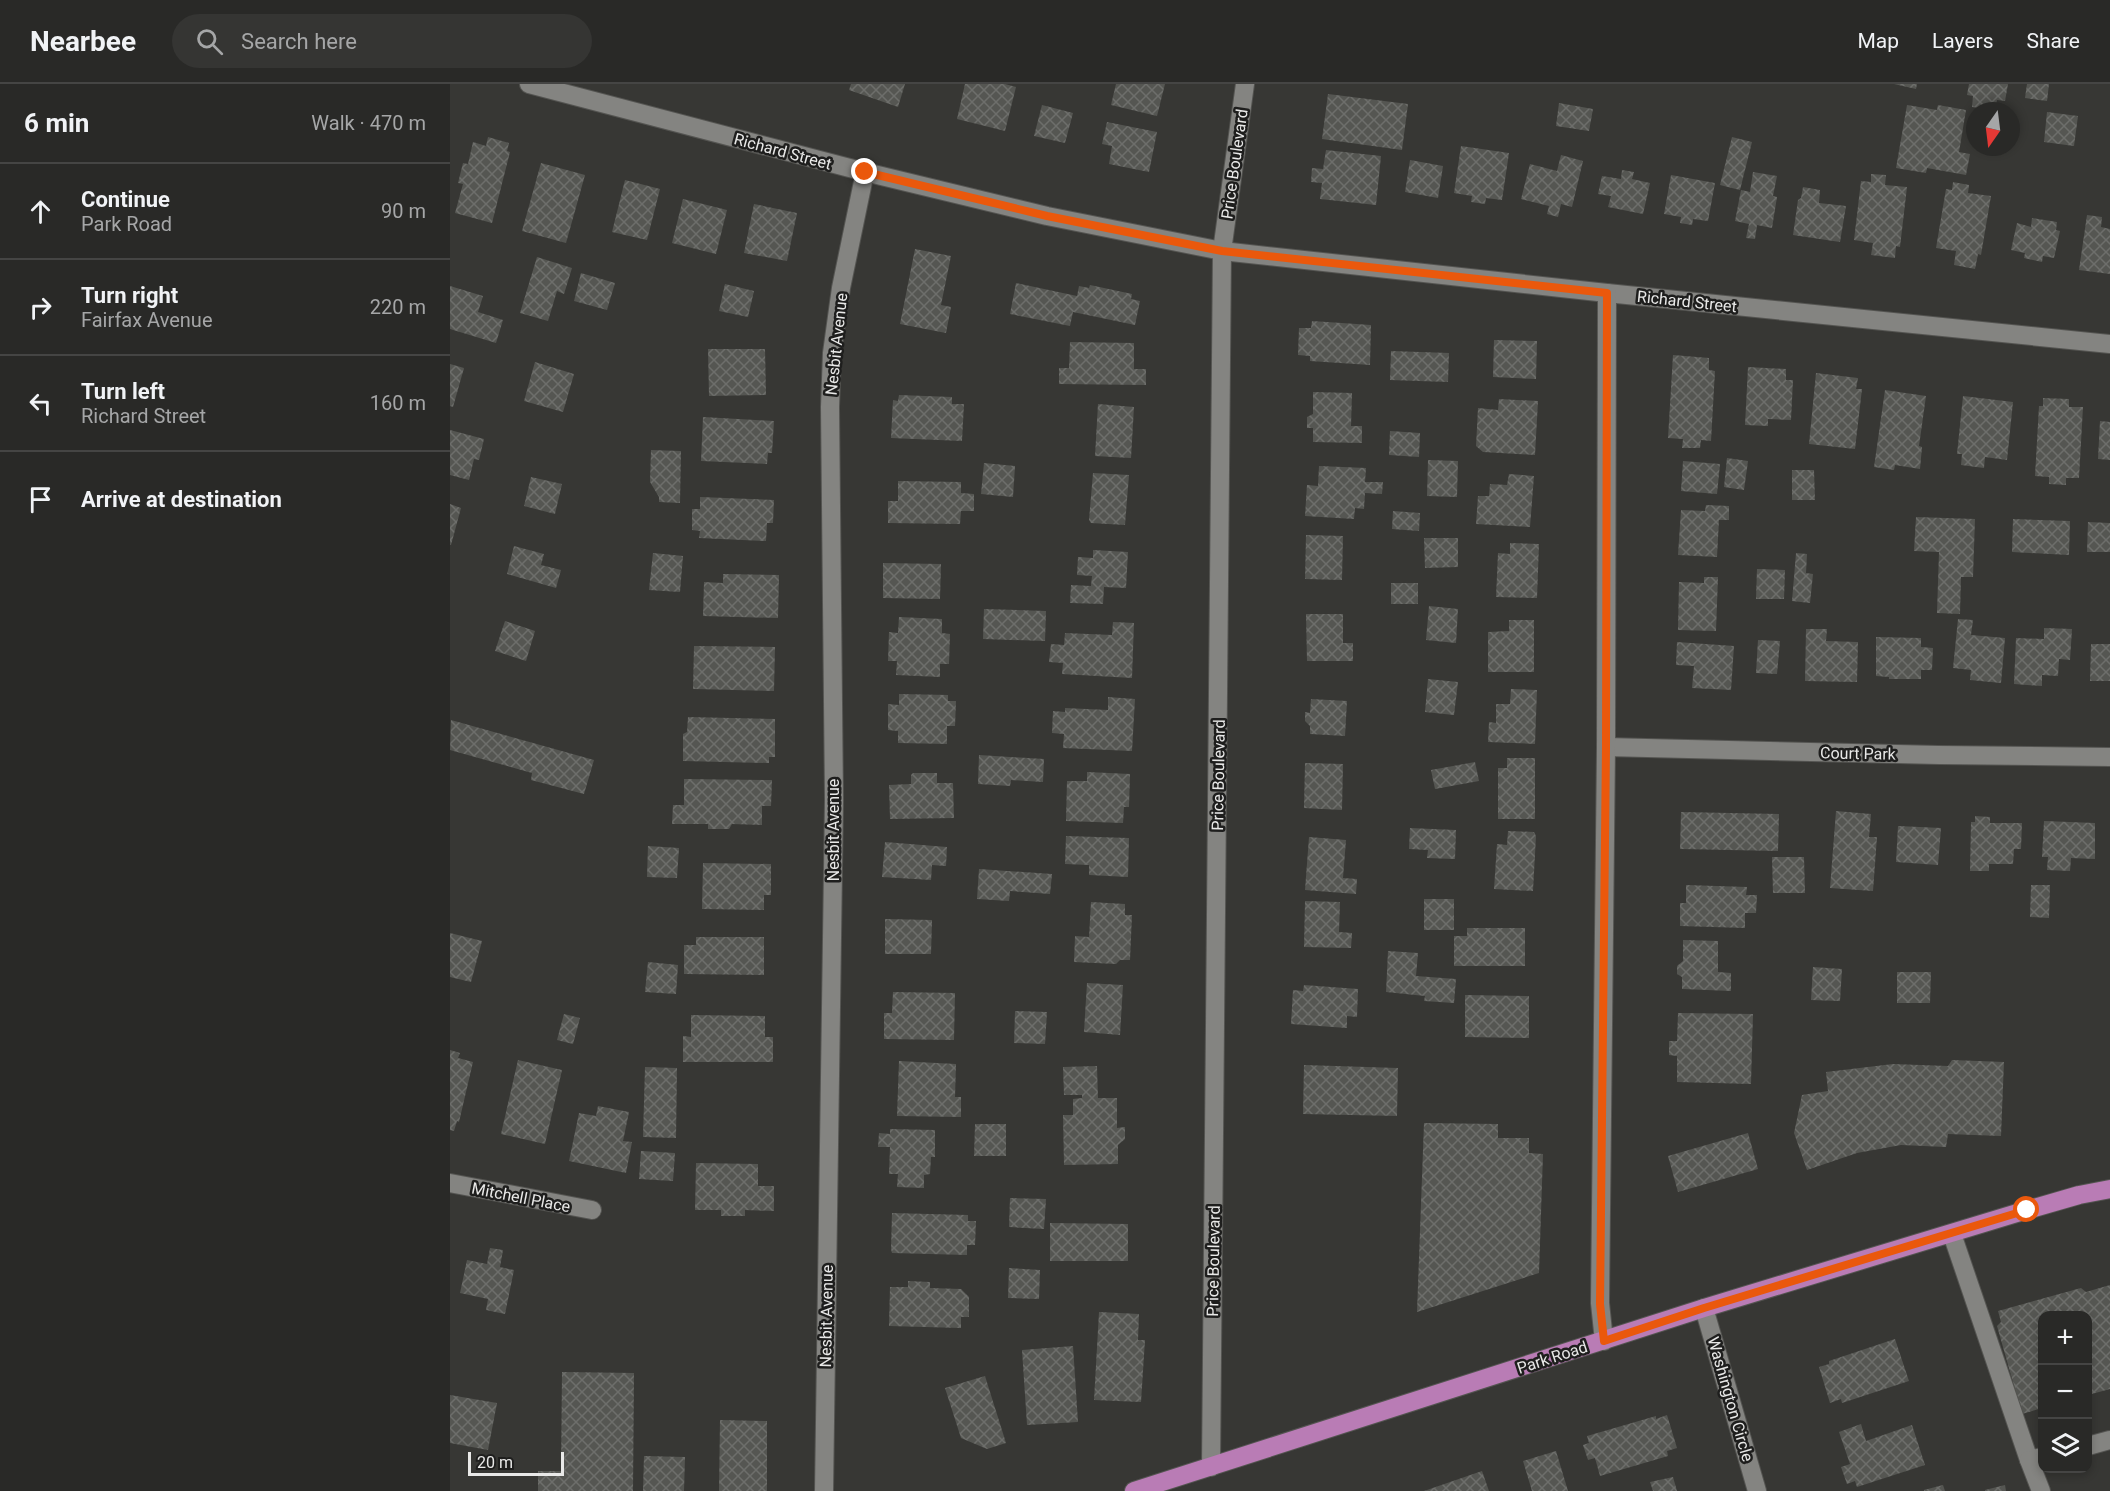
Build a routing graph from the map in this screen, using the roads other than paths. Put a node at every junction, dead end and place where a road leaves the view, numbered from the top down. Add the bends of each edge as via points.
1 (529, 84) edge
2 (1245, 84) edge
3 (865, 172) junction
4 (1222, 251) junction
5 (1607, 293) junction
6 (2110, 344) edge
7 (1606, 747) junction
8 (2110, 757) edge
9 (450, 1183) edge
10 (2110, 1189) edge
11 (592, 1210) dead end
12 (1952, 1233) junction
13 (1704, 1308) junction
14 (1604, 1341) junction
15 (2110, 1440) edge
16 (2092, 1445) edge
17 (2036, 1458) edge
18 (1211, 1467) junction
19 (824, 1491) edge
20 (1134, 1491) edge
21 (1757, 1491) edge
22 (2041, 1491) edge

1 - 3 street, Richard Street
2 - 4 street, Price Boulevard
3 - 4 street, Richard Street via 1047,216
3 - 19 street, Nesbit Avenue via 841,288 830,407 834,800
4 - 5 street, Richard Street
4 - 18 street, Price Boulevard
5 - 6 street, Richard Street
5 - 7 street
7 - 8 street, Court Park
7 - 14 street via 1600,1304
9 - 11 street, Mitchell Place
10 - 12 main road, Park Road
12 - 13 main road, Park Road
12 - 17 street
13 - 14 main road, Park Road
13 - 21 street, Washington Circle
14 - 18 main road, Park Road
15 - 16 street
17 - 22 street
18 - 20 main road, Park Road

